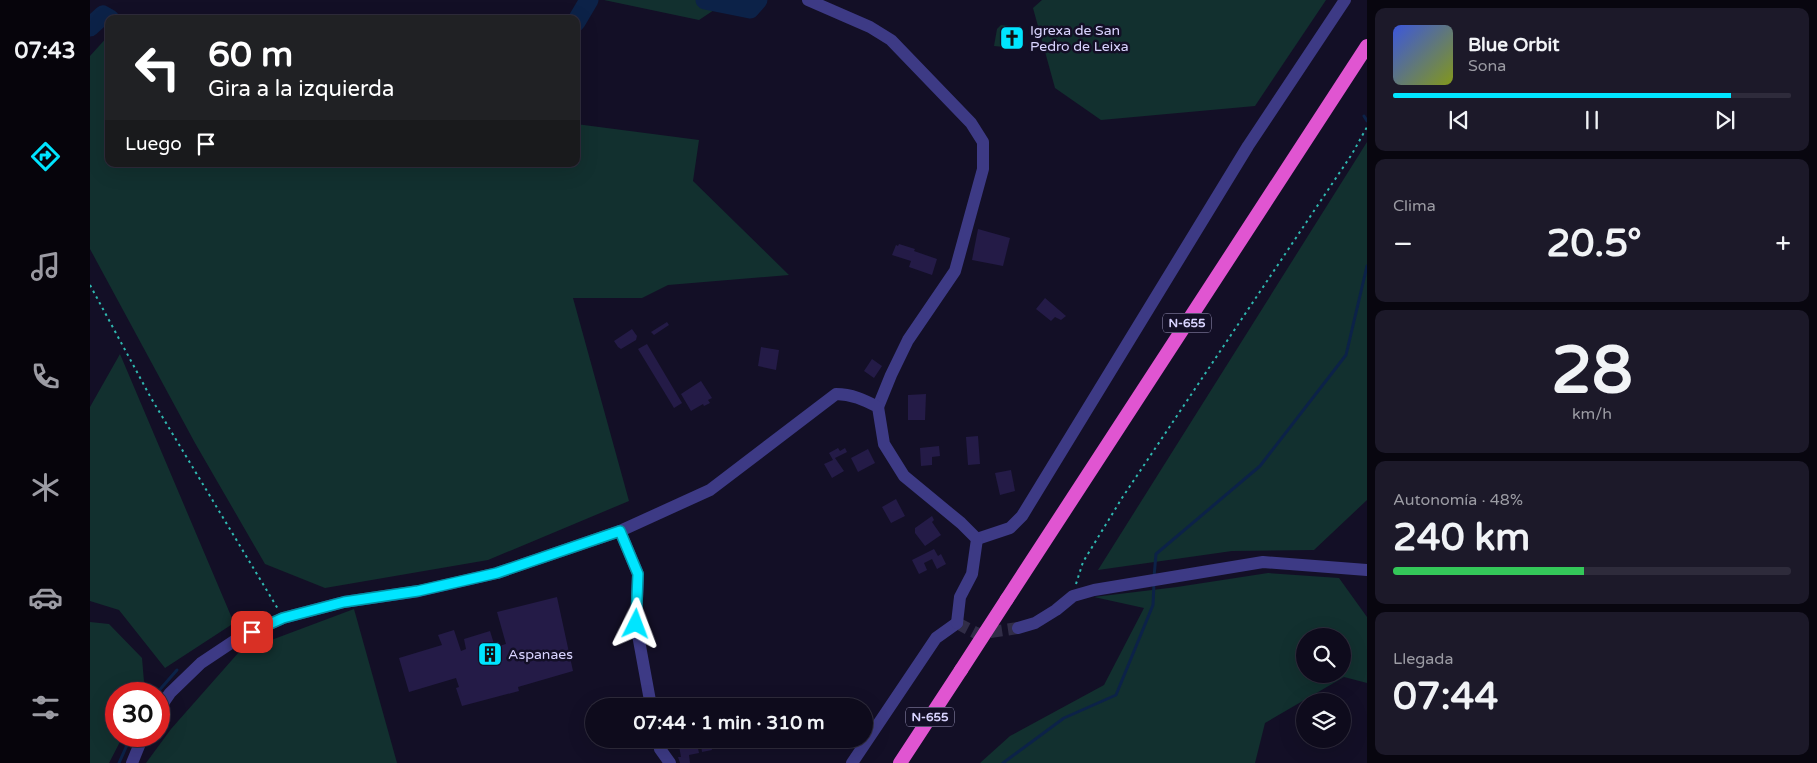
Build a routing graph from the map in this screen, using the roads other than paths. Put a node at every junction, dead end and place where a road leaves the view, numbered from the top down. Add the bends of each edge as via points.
1 (808, 0) edge
2 (1345, 0) edge
3 (1367, 46) edge
4 (878, 407) junction
5 (620, 531) junction
6 (977, 540) junction
7 (1367, 570) edge
8 (1018, 628) tunnel mouth
9 (170, 693) edge
10 (649, 698) edge
11 (139, 747) edge
12 (660, 748) edge
13 (132, 763) edge
14 (670, 763) edge
15 (852, 763) edge
16 (900, 763) edge

1 - 4 street via 870,27 891,40 971,123 982,142 983,169 955,271 908,340
2 - 6 street via 1248,146 1022,516 1010,528
3 - 16 highway, N-655, bridge
4 - 5 street via 858,397 836,394 710,490
4 - 6 street via 884,444 904,476
5 - 9 street via 497,573 418,591 344,602 283,618 237,638 202,663
5 - 10 street via 638,574 636,624
6 - 15 street via 972,574 960,597 957,623 936,638
7 - 8 street via 1263,562 1094,590 1073,596 1049,615
11 - 13 street
12 - 14 street

